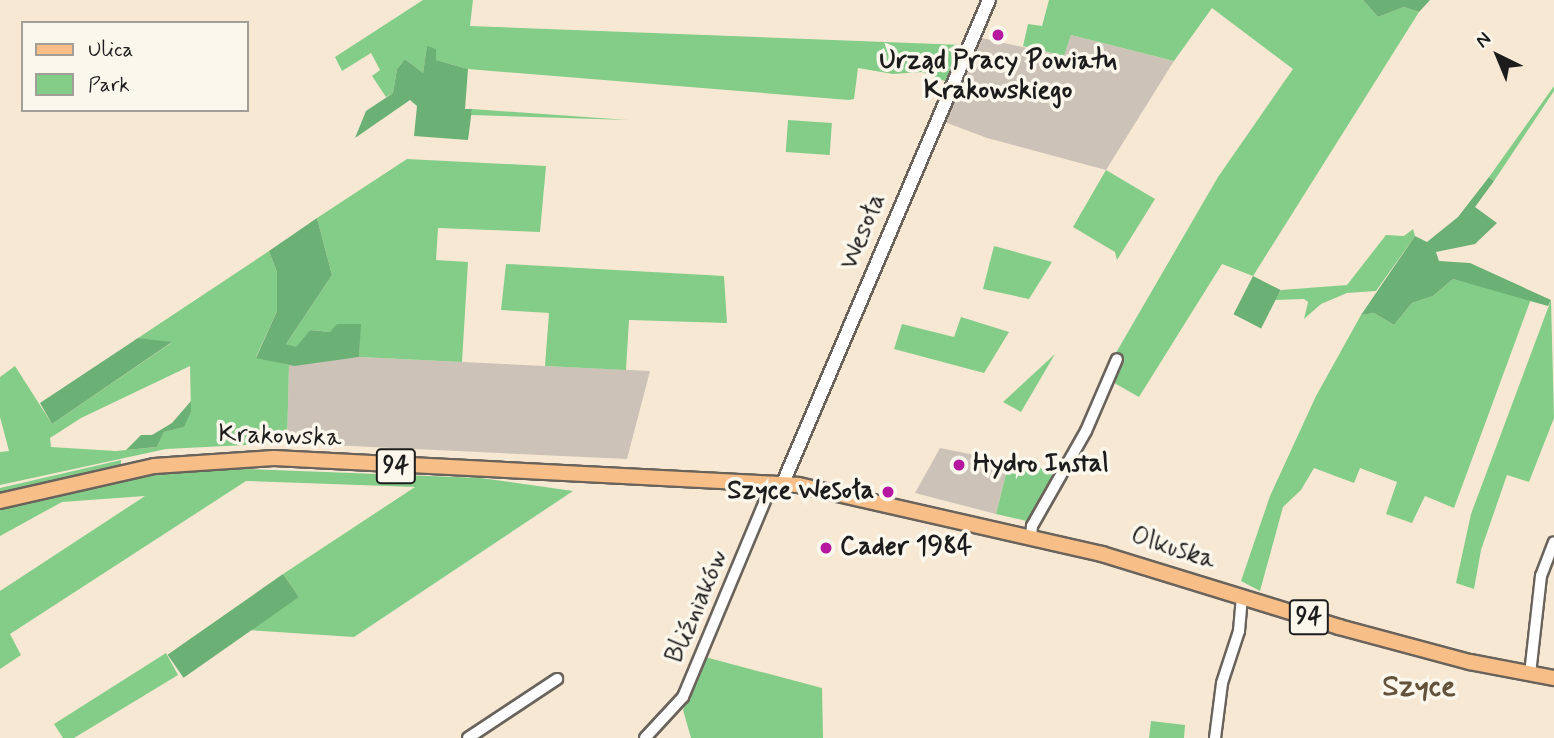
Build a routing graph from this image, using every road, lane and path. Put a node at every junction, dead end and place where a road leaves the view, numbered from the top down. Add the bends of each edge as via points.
1 (989, 0) edge
2 (1117, 359) dead end
3 (778, 483) junction
4 (0, 501) edge
5 (1031, 537) junction
6 (1554, 542) edge
7 (1242, 596) junction
8 (1530, 674) junction
9 (1554, 678) edge
10 (558, 679) dead end
11 (467, 738) edge
12 (645, 738) edge
13 (1215, 738) edge

1 - 3 street, Wesoła
2 - 5 street via 1086,430 1032,526
3 - 4 main road, Krakowska / 94 via 234,459 136,469
3 - 5 main road, Olkuska / 94 via 872,499
3 - 12 street, Bliźniaków via 683,697
5 - 7 main road, Olkuska / 94
6 - 8 street via 1541,576
7 - 8 main road, Olkuska / 94 via 1349,629
7 - 13 street via 1237,609 1239,631 1222,683
8 - 9 main road, Olkuska / 94
10 - 11 street

